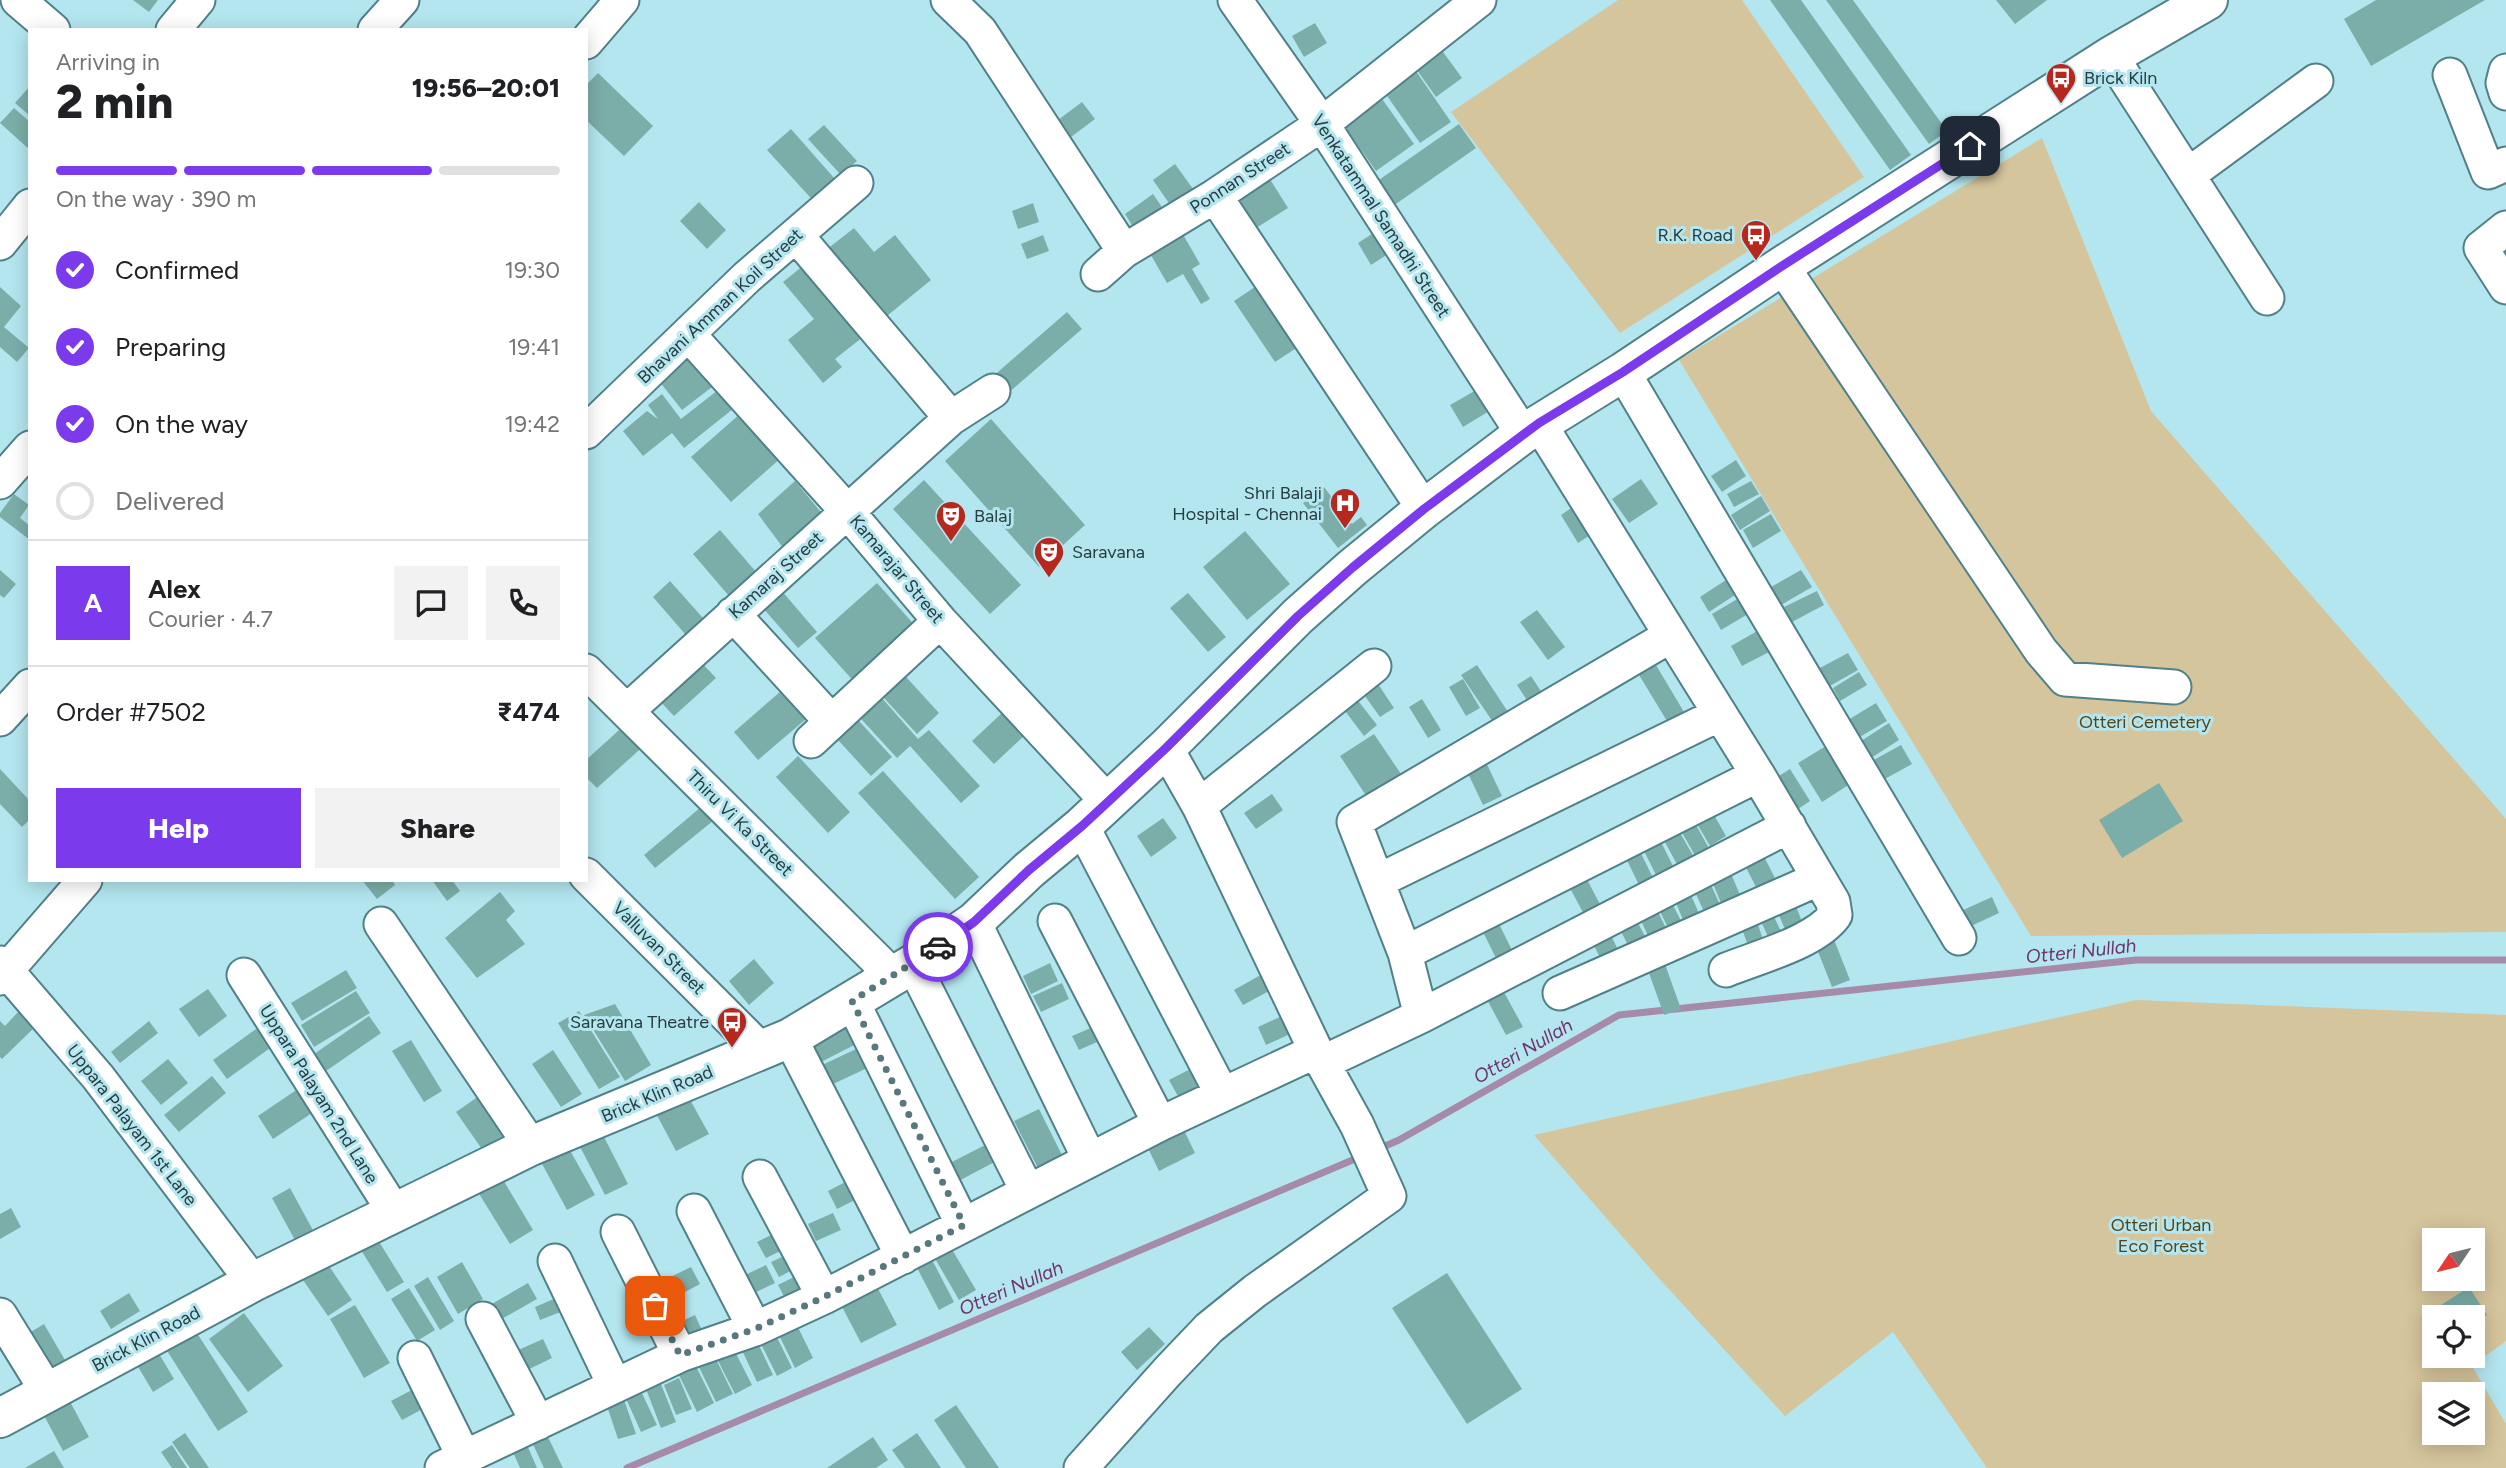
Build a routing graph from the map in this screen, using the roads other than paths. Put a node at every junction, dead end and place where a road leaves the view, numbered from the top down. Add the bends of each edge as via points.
1 (18, 0) edge
2 (198, 0) edge
3 (402, 0) edge
4 (622, 0) edge
5 (948, 0) edge
6 (1235, 0) edge
7 (2208, 0) edge
8 (1474, 2) edge
9 (51, 28) edge
10 (175, 28) edge
11 (376, 28) edge
12 (588, 40) edge
13 (2111, 56) junction
14 (2506, 71) edge
15 (2450, 75) dead end
16 (2316, 81) dead end
17 (2506, 93) edge
18 (1322, 124) junction
19 (2506, 164) edge
20 (2188, 175) junction
21 (856, 183) dead end
22 (1215, 196) junction
23 (2506, 228) edge
24 (796, 235) junction
25 (1124, 251) junction
26 (1782, 266) junction
27 (1098, 274) dead end
28 (2506, 287) edge
29 (2267, 298) dead end
30 (689, 335) junction
31 (1623, 372) junction
32 (993, 391) dead end
33 (951, 418) junction
34 (1531, 428) junction
35 (588, 430) edge
36 (28, 450) edge
37 (0, 482) edge
38 (1424, 509) junction
39 (847, 511) junction
40 (733, 614) junction
41 (940, 621) junction
42 (1670, 636) junction
43 (1374, 666) dead end
44 (588, 673) edge
45 (2174, 687) dead end
46 (28, 688) edge
47 (628, 710) junction
48 (1720, 714) junction
49 (0, 719) edge
50 (1166, 748) junction
51 (1758, 775) junction
52 (1199, 806) junction
53 (1094, 813) junction
54 (1789, 826) junction
55 (588, 876) edge
56 (1818, 879) junction
57 (1378, 881) junction
58 (83, 882) edge
59 (1055, 921) dead end
60 (974, 922) junction
61 (381, 924) dead end
62 (1959, 938) dead end
63 (1405, 953) junction
64 (903, 970) junction
65 (1727, 970) dead end
66 (2, 971) edge
67 (244, 975) dead end
68 (1560, 993) dead end
69 (852, 1001) junction
70 (1421, 1016) junction
71 (775, 1044) junction
72 (1319, 1057) junction
73 (1222, 1094) junction
74 (1160, 1124) junction
75 (531, 1146) junction
76 (1090, 1160) junction
77 (760, 1177) dead end
78 (1028, 1192) junction
79 (694, 1210) dead end
80 (395, 1213) junction
81 (964, 1225) junction
82 (618, 1232) dead end
83 (903, 1257) junction
84 (555, 1261) dead end
85 (253, 1282) junction
86 (824, 1297) junction
87 (0, 1315) edge
88 (483, 1319) dead end
89 (755, 1329) junction
90 (680, 1355) junction
91 (415, 1358) dead end
92 (615, 1386) junction
93 (47, 1391) junction
94 (0, 1418) edge
95 (538, 1423) junction
96 (453, 1462) edge
97 (1081, 1468) edge

1 - 9 street
2 - 10 street
3 - 11 street
4 - 12 street
5 - 25 street via 980,31
6 - 18 street, Venkatammal Samadhi Street
7 - 13 main road, Brick Klin Road
8 - 18 street, Ponnan Street
13 - 20 street
13 - 26 main road, Brick Klin Road
14 - 17 street via 2502,83
15 - 19 street via 2488,172
16 - 20 street
18 - 22 street, Ponnan Street
18 - 34 street, Venkatammal Samadhi Street
20 - 29 street
21 - 24 street, Bhavani Amman Koil Street
22 - 25 street, Ponnan Street
22 - 38 street
23 - 28 street via 2481,248
24 - 30 street, Bhavani Amman Koil Street
24 - 33 street
25 - 27 street, Ponnan Street
26 - 31 main road, Brick Klin Road
26 - 45 street via 2041,651 2065,679
30 - 35 street, Bhavani Amman Koil Street
30 - 39 street, Kamarajar Street
31 - 34 main road, Brick Klin Road
31 - 62 street
32 - 33 street, Kamaraj Street
33 - 39 street, Kamaraj Street
34 - 38 main road, Brick Klin Road
34 - 42 street, Venkatammal Samadhi Street
36 - 37 street
38 - 50 main road, Brick Klin Road via 1298,616
39 - 40 street, Kamaraj Street
39 - 41 street, Kamarajar Street
40 - 41 street via 821,731
40 - 47 street, Kamaraj Street
41 - 53 street, Kamarajar Street
42 - 48 street, Venkatammal Samadhi Street
42 - 57 street via 1354,822
43 - 52 street
44 - 47 street, Thiru Vi Ka Street
46 - 49 street
47 - 64 street, Thiru Vi Ka Street
48 - 51 street, Venkatammal Samadhi Street
48 - 57 street
50 - 52 street
50 - 53 main road, Brick Klin Road
51 - 54 street, Venkatammal Samadhi Street
51 - 63 street
52 - 72 street
53 - 60 main road, Brick Klin Road
53 - 73 street, Kamarajar Street
54 - 56 street, Venkatammal Samadhi Street
54 - 70 street
55 - 71 street, Valluvan Street
56 - 65 street, Venkatammal Samadhi Street via 1833,902 1835,915 1827,926
56 - 68 street
57 - 63 street
58 - 66 street
59 - 74 street
60 - 64 main road, Brick Klin Road
60 - 76 street
61 - 75 street
63 - 70 street
64 - 69 main road, Brick Klin Road
64 - 78 street, Thiru Vi Ka Street
66 - 85 street, Uppara Palayam 1st Lane via 98,1077
67 - 80 street, Uppara Palayam 2nd Lane
69 - 71 main road, Brick Klin Road
69 - 81 street
70 - 72 street
71 - 75 main road, Brick Klin Road
71 - 83 street, Valluvan Street
72 - 73 street
72 - 97 street via 1389,1196 1209,1328
73 - 74 street
74 - 76 street
75 - 80 main road, Brick Klin Road
76 - 78 street
77 - 86 street
78 - 81 street
79 - 89 street
80 - 85 main road, Brick Klin Road
81 - 83 street
82 - 90 street
83 - 86 street
84 - 92 street
85 - 93 main road, Brick Klin Road
86 - 89 street
87 - 93 street
88 - 95 street
89 - 90 street
90 - 92 street
91 - 96 street
92 - 95 street
93 - 94 main road, Brick Klin Road
95 - 96 street

